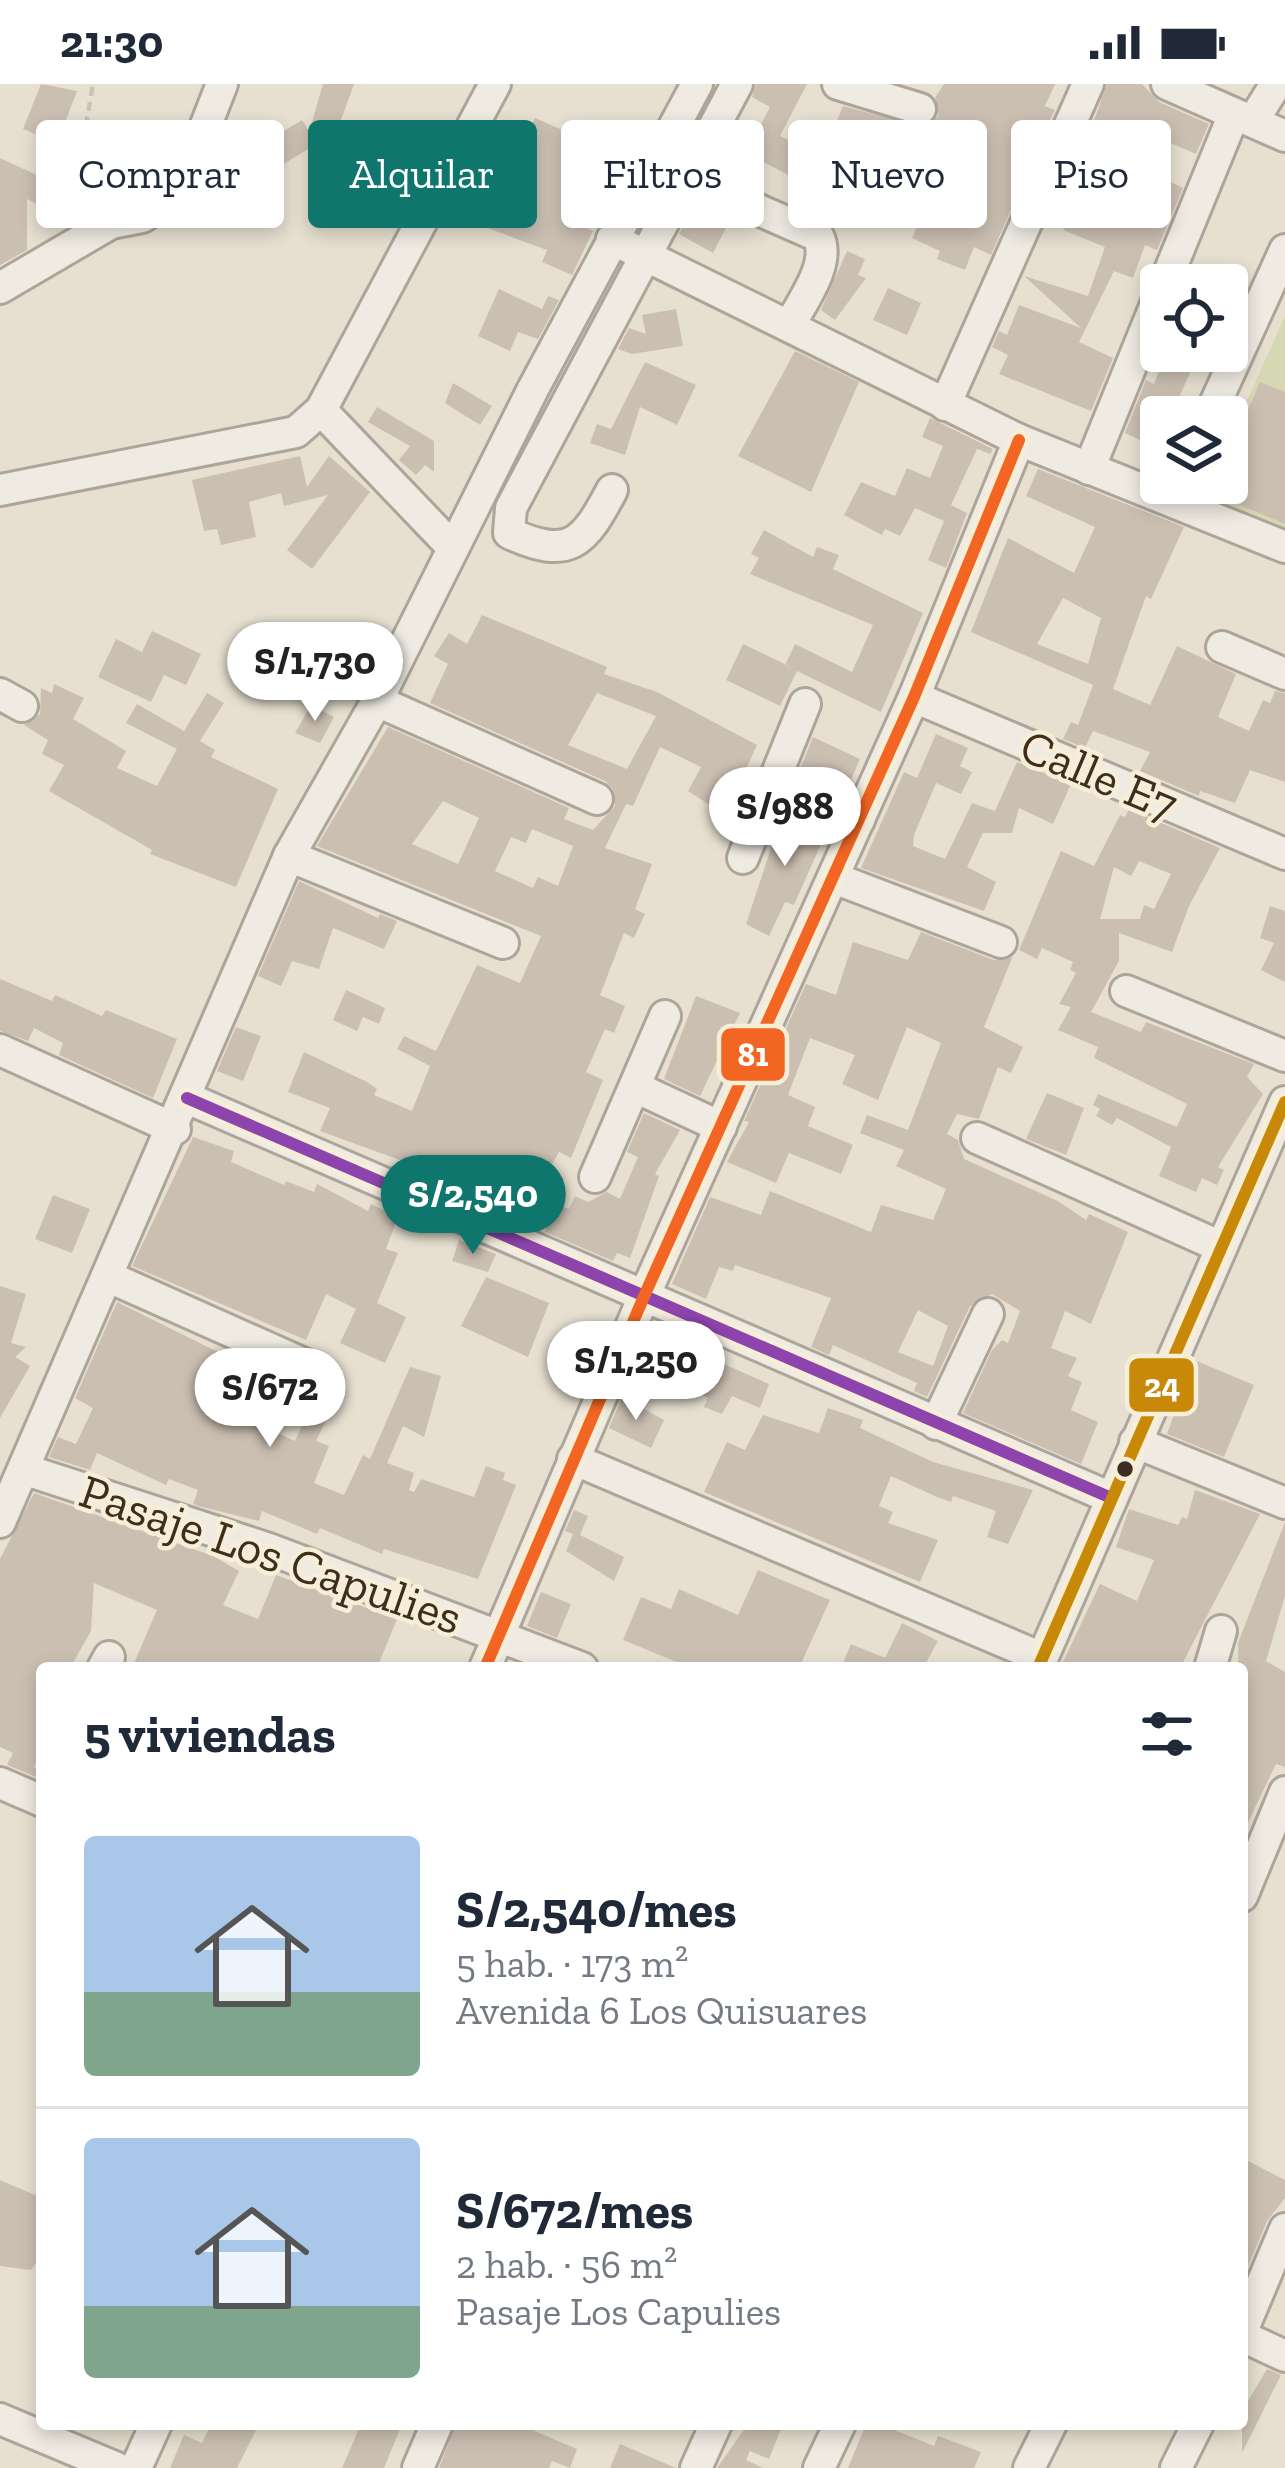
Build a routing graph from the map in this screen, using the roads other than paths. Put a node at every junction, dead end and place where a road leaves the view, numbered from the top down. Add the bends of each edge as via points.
1 (222, 84) edge
2 (495, 84) edge
3 (697, 84) edge
4 (737, 84) edge
5 (838, 84) edge
6 (1088, 84) edge
7 (1167, 84) edge
8 (1276, 84) edge
9 (920, 109) dead end
10 (1244, 117) junction
11 (1285, 136) edge
12 (764, 212) edge
13 (612, 239) junction
14 (1285, 250) edge
15 (646, 256) junction
16 (1174, 264) edge
17 (0, 288) edge
18 (790, 326) junction
19 (1140, 342) edge
20 (1219, 396) edge
21 (945, 405) junction
22 (322, 410) junction
23 (1019, 440) junction
24 (1088, 469) junction
25 (1140, 483) edge
26 (0, 490) edge
27 (612, 490) dead end
28 (1197, 504) edge
29 (1285, 547) edge
30 (453, 548) junction
31 (1222, 647) dead end
32 (1285, 674) edge
33 (914, 697) junction
34 (377, 701) junction
35 (806, 704) dead end
36 (772, 784) junction
37 (597, 799) dead end
38 (860, 820) junction
39 (1285, 854) edge
40 (289, 856) junction
41 (743, 858) dead end
42 (834, 878) junction
43 (1001, 942) dead end
44 (503, 944) dead end
45 (1126, 991) dead end
46 (665, 1016) dead end
47 (0, 1050) edge
48 (1285, 1057) edge
49 (635, 1087) junction
50 (187, 1098) junction
51 (1283, 1110) edge
52 (721, 1127) junction
53 (175, 1129) junction
54 (977, 1138) dead end
55 (596, 1177) dead end
56 (1219, 1246) junction
57 (109, 1277) junction
58 (644, 1294) junction
59 (988, 1314) dead end
60 (315, 1369) dead end
61 (935, 1424) junction
62 (1135, 1442) junction
63 (572, 1459) junction
64 (26, 1470) junction
65 (1109, 1497) junction
66 (1285, 1503) edge
67 (0, 1520) edge
68 (1221, 1631) dead end
69 (497, 1632) junction
70 (487, 1662) edge
71 (568, 1662) edge
72 (1038, 1662) edge
73 (1040, 1662) edge
74 (1212, 1662) edge
75 (0, 1783) edge
76 (1285, 1792) edge
77 (36, 1797) edge
78 (1248, 1881) edge
79 (1285, 2229) edge
80 (1248, 2319) edge
81 (1248, 2337) edge
82 (1285, 2356) edge
83 (0, 2419) edge
84 (153, 2430) edge
85 (434, 2430) edge
86 (713, 2430) edge
87 (837, 2430) edge
88 (1048, 2430) edge
89 (1195, 2430) edge
90 (102, 2465) edge
91 (136, 2468) edge
92 (418, 2468) edge
93 (695, 2468) edge
94 (820, 2468) edge
95 (1029, 2468) edge
96 (1176, 2468) edge

1 - 17 street via 179,194
2 - 22 street
3 - 13 street
4 - 15 street
5 - 9 street
6 - 21 street
7 - 10 street
8 - 10 street
10 - 11 street
10 - 16 street
12 - 18 street via 818,236 823,246
13 - 15 street
13 - 30 street
14 - 20 street
15 - 18 street
15 - 27 street via 511,508 509,533 563,548 578,542
18 - 21 street
19 - 24 street
21 - 23 street
22 - 26 street via 296,432
22 - 30 street
23 - 24 street
23 - 33 street
24 - 25 street
28 - 29 street
30 - 34 street
31 - 32 street
33 - 38 street
33 - 39 street, Calle E7
34 - 37 street
34 - 40 street
35 - 36 street
36 - 38 street
36 - 41 street
38 - 42 street
40 - 44 street
40 - 50 street
42 - 43 street
42 - 52 street
45 - 48 street
46 - 49 street
47 - 53 street
49 - 52 street
49 - 55 street
50 - 53 street
50 - 58 street
51 - 56 street
52 - 58 street
53 - 57 street
54 - 56 street
56 - 62 street
57 - 60 street
57 - 64 street
58 - 61 street
58 - 63 street
59 - 61 street
61 - 65 street
62 - 65 street
62 - 66 street
63 - 69 street
63 - 72 street
64 - 67 street
64 - 69 street, Pasaje Los Capulies
65 - 73 street
68 - 74 street
69 - 70 street
69 - 71 street, Pasaje Los Capulies
75 - 77 street
76 - 78 street
79 - 80 street
81 - 82 street
83 - 90 street
84 - 91 street
85 - 92 street
86 - 93 street
87 - 94 street
88 - 95 street
89 - 96 street

